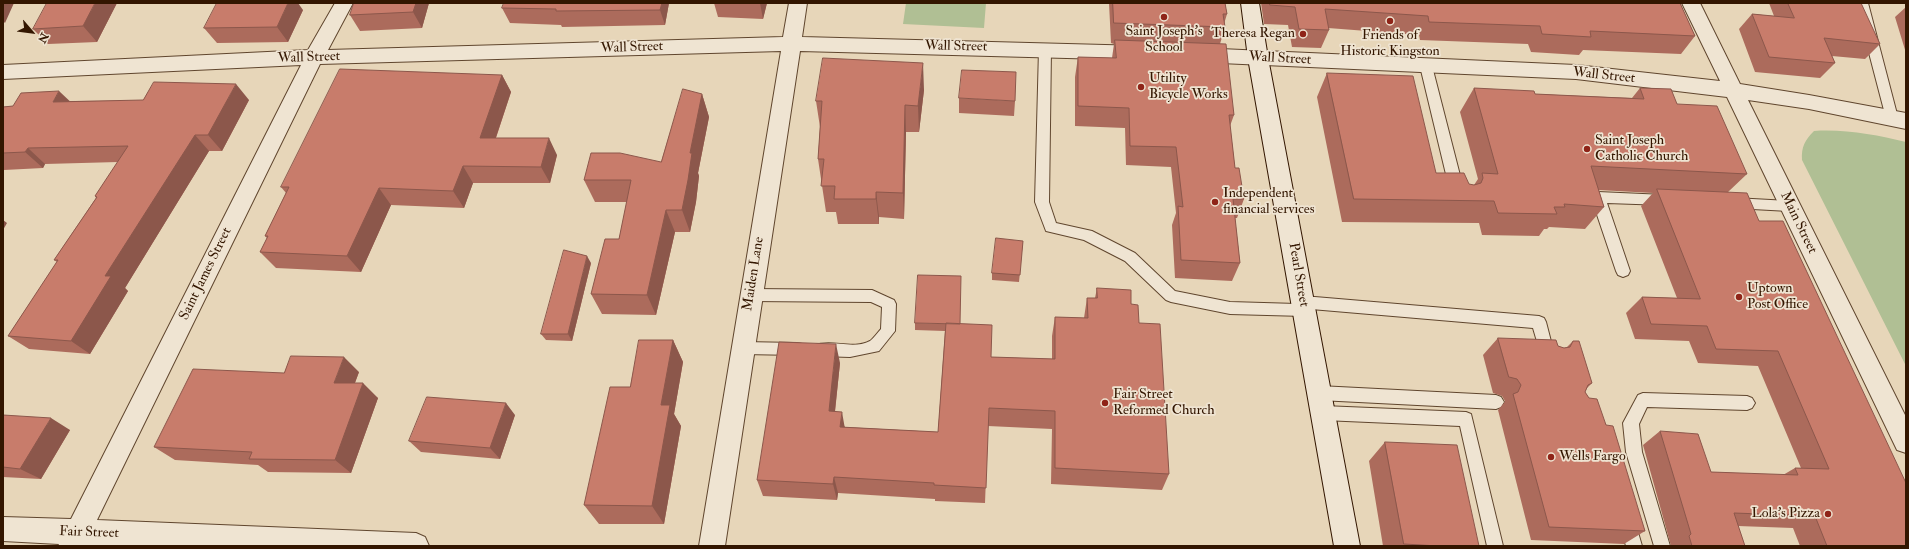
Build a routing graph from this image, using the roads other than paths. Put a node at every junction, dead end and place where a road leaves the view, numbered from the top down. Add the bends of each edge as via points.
1 (344, 3) edge
2 (798, 3) edge
3 (1250, 3) edge
4 (1691, 3) edge
5 (1862, 3) edge
6 (792, 44) junction
7 (1044, 49) junction
8 (1160, 54) edge
9 (1184, 55) edge
10 (314, 57) junction
11 (1258, 58) junction
12 (1426, 66) junction
13 (3, 72) edge
14 (1733, 90) junction
15 (1899, 120) edge
16 (1459, 200) edge
17 (1677, 201) edge
18 (1717, 203) edge
19 (1789, 206) junction
20 (1623, 271) dead end
21 (751, 295) junction
22 (1303, 306) junction
23 (743, 348) junction
24 (1548, 357) edge
25 (1496, 402) dead end
26 (1321, 403) junction
27 (1748, 403) dead end
28 (1906, 442) edge
29 (1623, 508) edge
30 (3, 529) edge
31 (74, 539) edge
32 (416, 546) edge
33 (712, 546) edge
34 (1347, 546) edge
35 (1495, 546) edge
36 (1634, 546) edge
37 (1662, 546) edge

1 - 10 street, Saint James Street
2 - 6 street, Maiden Lane
3 - 11 street, Pearl Street
4 - 14 street, Main Street
5 - 15 lane
6 - 7 street, Wall Street
6 - 10 street, Wall Street
6 - 21 street, Maiden Lane
7 - 8 street, Wall Street
7 - 22 lane via 1042,202 1051,227 1087,235 1130,257 1171,296 1230,308
9 - 11 street, Wall Street
10 - 13 street, Wall Street
10 - 31 street, Saint James Street
11 - 12 street, Wall Street
11 - 22 street, Pearl Street
12 - 14 street, Wall Street via 1576,72
12 - 16 lane
14 - 15 street, Wall Street
14 - 19 street, Main Street
17 - 20 lane via 1598,197
18 - 19 lane
19 - 28 street, Main Street
21 - 23 street, Maiden Lane
21 - 23 lane via 872,296 889,304 888,331 874,346 850,350
22 - 24 lane via 1539,322
22 - 26 street, Pearl Street
23 - 33 street, Maiden Lane
25 - 26 lane
26 - 34 street, Pearl Street
26 - 35 lane via 1466,420
27 - 37 lane via 1643,400 1631,423 1634,452
29 - 36 lane
30 - 31 street, Fair Street
31 - 32 street, Fair Street

